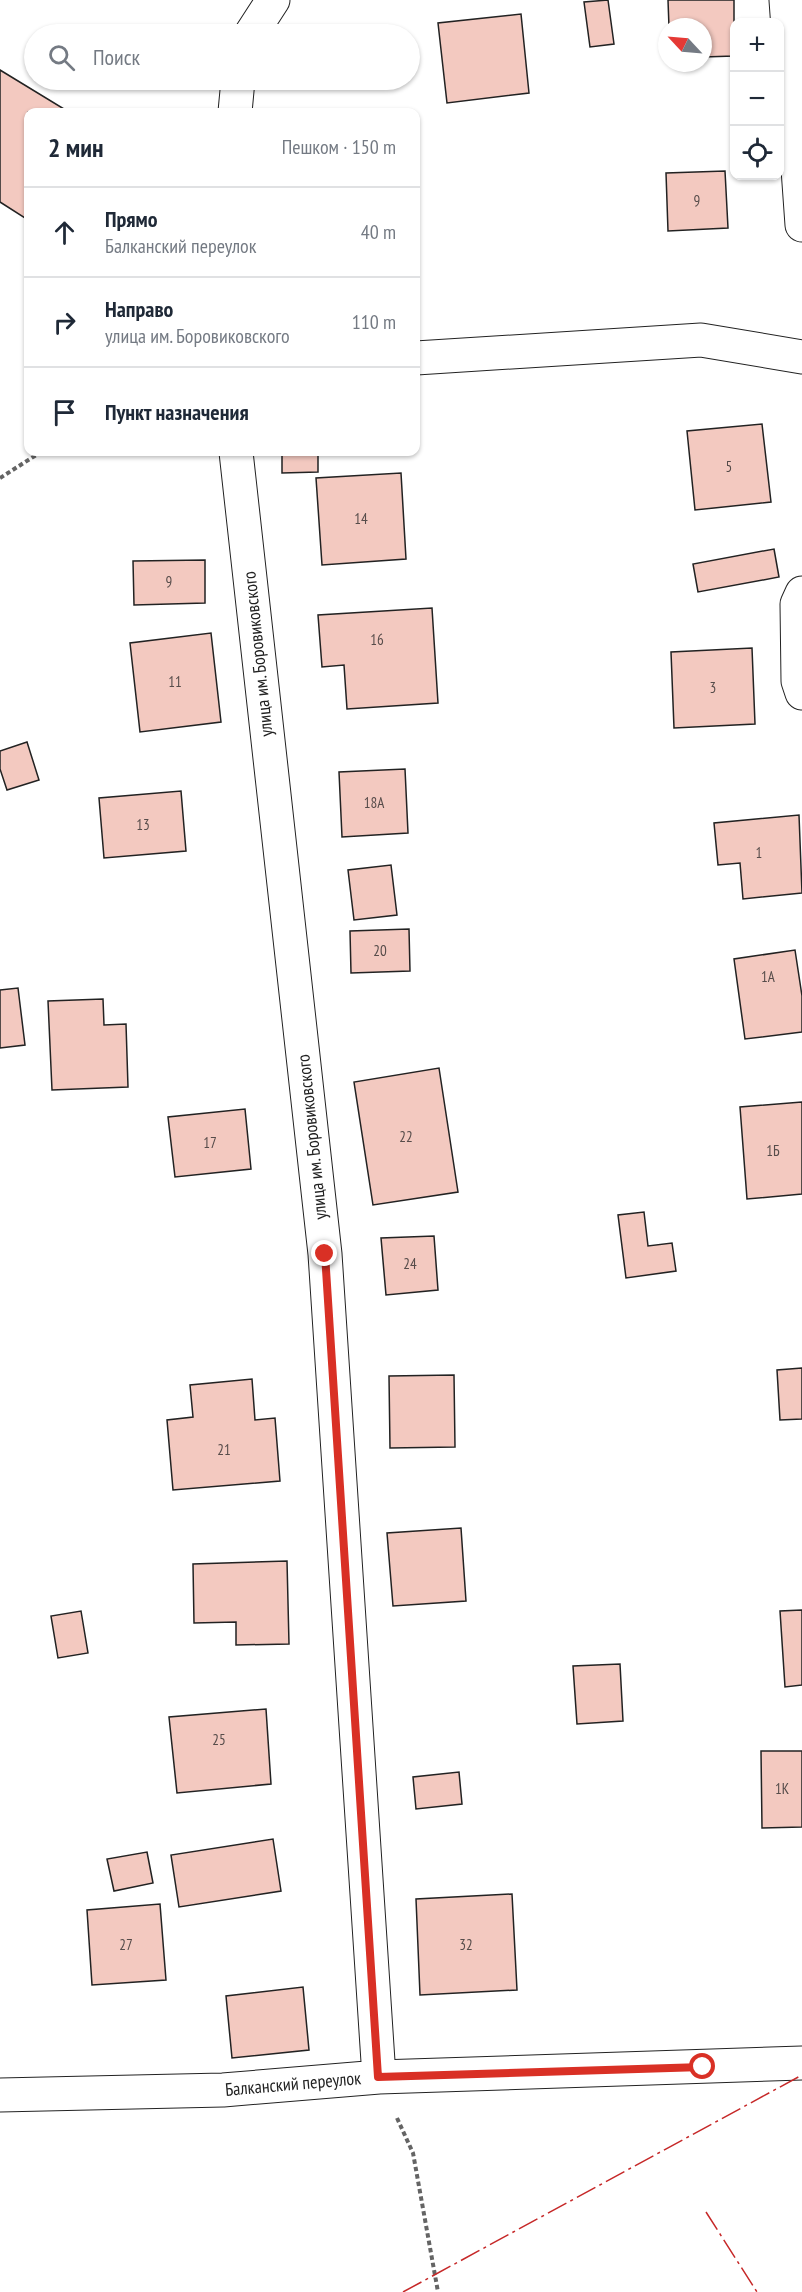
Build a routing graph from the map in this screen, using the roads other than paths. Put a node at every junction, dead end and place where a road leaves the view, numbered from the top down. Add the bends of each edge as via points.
1 (273, 0) edge
2 (786, 0) edge
3 (257, 24) edge
4 (237, 90) edge
5 (235, 108) edge
6 (802, 225) edge
7 (802, 357) edge
8 (420, 358) edge
9 (236, 456) edge
10 (802, 593) edge
11 (802, 693) edge
12 (802, 2063) edge
13 (378, 2077) junction
14 (0, 2095) edge

1 - 3 street
2 - 6 street
4 - 5 street
7 - 8 street via 701,340
9 - 13 street, улица им. Боровиковского via 325,1254
10 - 11 street via 797,604 798,681
12 - 13 street, Балканский переулок
13 - 14 street, Балканский переулок via 223,2090

